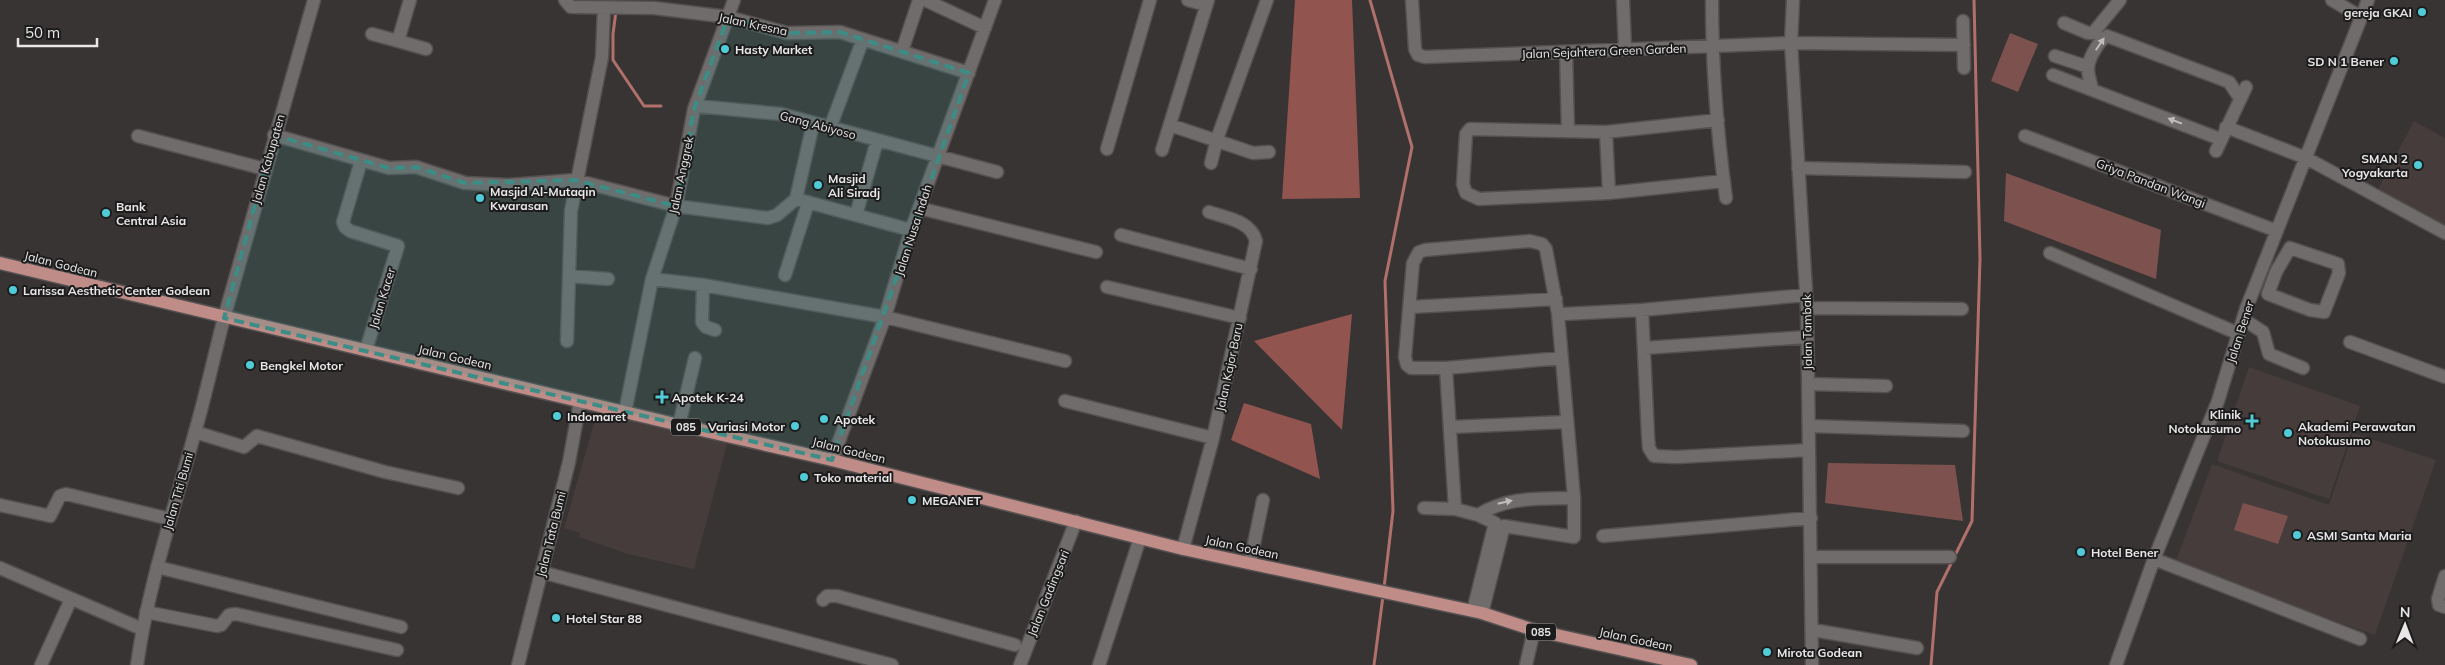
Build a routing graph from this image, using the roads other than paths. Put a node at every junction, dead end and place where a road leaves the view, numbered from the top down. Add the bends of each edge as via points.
1 (314, 0) edge
2 (410, 0) edge
3 (565, 0) edge
4 (734, 0) edge
5 (919, 0) edge
6 (925, 0) edge
7 (995, 0) edge
8 (1150, 0) edge
9 (1188, 0) edge
10 (1267, 0) edge
11 (1412, 0) edge
12 (1623, 0) edge
13 (1712, 0) edge
14 (1793, 0) edge
15 (2120, 0) edge
16 (2332, 0) edge
17 (2368, 0) edge
18 (1207, 3) edge
19 (659, 4) edge
20 (614, 8) junction
21 (728, 17) junction
22 (2361, 17) junction
23 (1963, 22) dead end
24 (2064, 22) dead end
25 (985, 28) junction
26 (372, 34) dead end
27 (863, 38) junction
28 (398, 41) junction
29 (1790, 43) junction
30 (1712, 46) junction
31 (1964, 46) junction
32 (1625, 49) junction
33 (426, 50) dead end
34 (902, 51) junction
35 (1566, 52) junction
36 (2055, 56) dead end
37 (2088, 67) junction
38 (1964, 68) dead end
39 (969, 73) junction
40 (2053, 75) dead end
41 (2092, 89) junction
42 (694, 110) junction
43 (1718, 120) junction
44 (813, 124) junction
45 (1170, 125) junction
46 (2226, 127) junction
47 (830, 128) junction
48 (1568, 130) junction
49 (1606, 132) junction
50 (138, 136) dead end
51 (274, 136) junction
52 (2025, 136) dead end
53 (1217, 139) junction
54 (877, 141) junction
55 (1107, 150) dead end
56 (1162, 150) dead end
57 (1269, 152) dead end
58 (937, 157) junction
59 (2306, 158) junction
60 (361, 161) junction
61 (1211, 163) dead end
62 (1798, 168) junction
63 (265, 169) junction
64 (997, 172) dead end
65 (1965, 172) dead end
66 (575, 180) junction
67 (1724, 181) junction
68 (1609, 193) junction
69 (1726, 198) dead end
70 (802, 201) junction
71 (676, 206) junction
72 (919, 208) junction
73 (1209, 212) dead end
74 (856, 215) junction
75 (911, 230) junction
76 (2278, 231) junction
77 (2445, 233) edge
78 (1121, 235) dead end
79 (1096, 252) dead end
80 (2050, 254) dead end
81 (0, 263) edge
82 (2264, 264) junction
83 (1251, 269) junction
84 (2276, 272) junction
85 (785, 275) dead end
86 (569, 276) junction
87 (608, 279) dead end
88 (652, 279) junction
89 (704, 285) junction
90 (1107, 286) dead end
91 (1556, 299) junction
92 (1806, 301) junction
93 (1411, 307) junction
94 (1962, 309) dead end
95 (1642, 310) junction
96 (1564, 314) dead end
97 (885, 317) junction
98 (224, 318) junction
99 (1240, 318) junction
100 (2243, 319) junction
101 (715, 330) dead end
102 (2238, 333) junction
103 (1807, 338) junction
104 (567, 341) dead end
105 (2350, 342) dead end
106 (1644, 348) junction
107 (366, 350) junction
108 (695, 358) dead end
109 (1562, 358) junction
110 (1065, 361) dead end
111 (1446, 368) junction
112 (2303, 368) dead end
113 (2445, 377) edge
114 (1808, 384) junction
115 (1886, 386) dead end
116 (1065, 400) dead end
117 (580, 402) junction
118 (625, 412) junction
119 (1566, 422) junction
120 (679, 426) junction
121 (1809, 426) junction
122 (1451, 427) junction
123 (1963, 431) dead end
124 (195, 432) junction
125 (1213, 438) junction
126 (1809, 450) junction
127 (832, 460) junction
128 (458, 488) dead end
129 (1574, 498) junction
130 (1264, 500) dead end
131 (0, 505) edge
132 (1424, 508) dead end
133 (1456, 509) junction
134 (1478, 515) junction
135 (1811, 518) junction
136 (170, 519) junction
137 (1076, 521) junction
138 (1603, 536) dead end
139 (1140, 538) junction
140 (1183, 549) junction
141 (1812, 557) junction
142 (1950, 557) dead end
143 (2154, 559) junction
144 (1250, 563) junction
145 (158, 567) junction
146 (0, 568) edge
147 (541, 572) junction
148 (2445, 576) edge
149 (72, 600) junction
150 (823, 600) dead end
151 (2445, 607) edge
152 (146, 612) junction
153 (1478, 612) junction
154 (401, 627) dead end
155 (142, 629) junction
156 (1534, 630) junction
157 (1813, 630) junction
158 (2360, 639) dead end
159 (1015, 645) dead end
160 (1917, 648) dead end
161 (397, 650) dead end
162 (41, 665) edge
163 (137, 665) edge
164 (518, 665) edge
165 (892, 665) edge
166 (1020, 665) edge
167 (1099, 665) edge
168 (1526, 665) edge
169 (1691, 665) edge
170 (1812, 665) edge
171 (2116, 665) edge

1 - 51 street, Jalan Kabupaten
2 - 28 street
3 - 20 street, Jalan Kresna via 571,7
4 - 21 street, Jalan Anggrek
5 - 34 street
6 - 25 street
7 - 25 street, Jalan Nusa Indah
8 - 55 street
9 - 18 street
10 - 53 street
11 - 35 street, Jalan Sejahtera Green Garden via 1415,49 1425,58
12 - 32 street
13 - 30 street
14 - 29 street, Jalan Tambak
15 - 24 street via 2093,33
16 - 22 street
17 - 22 street, Jalan Bener
18 - 45 street
19 - 20 street, Jalan Kresna
19 - 21 street, Jalan Kresna
20 - 66 street
21 - 27 street, Jalan Kresna via 787,33 831,31
21 - 42 street, Jalan Anggrek
22 - 59 street, Jalan Bener
23 - 31 street
25 - 39 street, Jalan Nusa Indah
26 - 28 street
27 - 34 street, Jalan Kresna
27 - 47 street
28 - 33 street
29 - 30 street, Jalan Sejahtera Green Garden
29 - 31 street, Jalan Sejahtera Green Garden
29 - 62 street, Jalan Tambak
30 - 32 street, Jalan Sejahtera Green Garden
30 - 43 street
31 - 38 street
32 - 35 street, Jalan Sejahtera Green Garden
34 - 39 street, Jalan Kresna
35 - 48 street
36 - 37 street
37 - 41 street
37 -> 46 street via 2102,39 2110,36 2230,82 2243,92
39 - 58 street, Jalan Nusa Indah
40 - 41 street
46 -> 41 street via 2218,145
42 - 44 street, Gang Abiyoso via 781,114
42 - 71 street, Jalan Anggrek
43 - 49 street
43 - 67 street
44 - 47 street, Gang Abiyoso
44 - 70 street
45 - 53 street
45 - 56 street
46 - 59 street
47 - 54 street, Gang Abiyoso
48 - 49 street
48 - 68 street via 1468,130 1464,189 1479,199
49 - 68 street
50 - 63 street
51 - 60 street
51 - 63 street, Jalan Kabupaten
52 - 76 street, Griya Pandan Wangi
53 - 57 street via 1253,153
53 - 61 street
54 - 58 street, Gang Abiyoso
54 - 74 street
58 - 64 street, Gang Abiyoso
58 - 72 street, Jalan Nusa Indah
59 - 76 street, Jalan Bener
59 - 77 street
60 - 66 street via 394,169 416,167 465,182 507,185
60 - 107 street, Jalan Kacer via 343,222 345,227 398,246
62 - 65 street
62 - 92 street, Jalan Tambak
63 - 98 street, Jalan Kabupaten
66 - 71 street
66 - 86 street
67 - 68 street
67 - 69 street
70 - 71 street via 768,218
70 - 74 street
70 - 85 street
71 - 88 street, Jalan Anggrek
72 - 75 street, Jalan Nusa Indah
72 - 79 street
73 - 83 street, Jalan Kajor Baru via 1248,226 1254,233 1256,241
74 - 75 street
75 - 97 street, Jalan Nusa Indah
76 - 82 street, Jalan Bener
78 - 83 street
80 - 102 street
81 - 98 main road, Jalan Godean / 085
82 - 84 street
82 - 100 street, Jalan Bener
83 - 99 street, Jalan Kajor Baru
84 - 84 street via 2268,294 2322,313 2340,267 2331,260 2290,248
86 - 87 street
86 - 104 street
88 - 89 street
88 - 118 street, Jalan Anggrek
89 - 97 street
89 - 101 street via 702,322
90 - 99 street
91 - 93 street
91 - 93 street via 1546,249 1542,244 1530,241 1418,252 1413,263
91 - 109 street
92 - 94 street
92 - 95 street
92 - 103 street, Jalan Tambak
93 - 111 street via 1405,357 1407,365
95 - 96 street
95 - 106 street
97 - 110 street
97 - 127 street, Jalan Nusa Indah
98 - 107 main road, Jalan Godean / 085
98 - 124 street, Jalan Titi Bumi
99 - 125 street, Jalan Kajor Baru
100 - 102 street, Jalan Bener
100 - 112 street via 2263,332 2266,351 2272,357
102 - 143 street, Jalan Bener via 2218,401
103 - 106 street
103 - 114 street, Jalan Tambak
105 - 113 street
106 - 126 street via 1649,448 1654,456 1678,458
107 - 117 main road, Jalan Godean / 085
108 - 120 street
109 - 111 street
109 - 119 street
111 - 122 street
114 - 115 street
114 - 121 street, Jalan Tambak
116 - 125 street
117 - 118 main road, Jalan Godean / 085
117 - 147 street, Jalan Tata Bumi
118 - 120 main road, Jalan Godean / 085
119 - 122 street
119 - 129 street
120 - 127 main road, Jalan Godean / 085
121 - 123 street
121 - 126 street, Jalan Tambak
122 - 133 street
124 - 128 street via 244,448 257,436 299,450
124 - 136 street, Jalan Titi Bumi
125 - 140 street, Jalan Kajor Baru
126 - 135 street, Jalan Tambak
127 - 137 main road, Jalan Godean / 085
134 -> 129 street via 1496,504 1513,500
129 - 153 street via 1574,536 1504,526
130 - 144 street
131 - 136 street via 50,516 60,496 66,494
132 - 133 street
133 - 134 street
134 - 153 street via 1495,523
135 - 138 street
135 - 141 street, Jalan Tambak
136 - 145 street, Jalan Titi Bumi
137 - 139 main road, Jalan Godean / 085
137 - 166 street, Jalan Gadingsari
139 - 140 main road, Jalan Godean / 085
139 - 167 street
140 - 144 main road, Jalan Godean / 085
141 - 142 street
141 - 157 street, Jalan Tambak
143 - 158 street
143 - 171 street, Jalan Bener
144 - 153 main road, Jalan Godean / 085
145 - 152 street, Jalan Titi Bumi
145 - 154 street
146 - 149 street
147 - 164 street, Jalan Tata Bumi
147 - 165 street
148 - 151 street via 2438,600 2439,605
149 - 155 street
149 - 162 street
150 - 159 street via 836,596
152 - 155 street, Jalan Titi Bumi
152 - 161 street via 217,626 229,615 236,614
153 - 156 main road, Jalan Godean / 085
155 - 163 street, Jalan Titi Bumi
156 - 168 street
156 - 169 main road, Jalan Godean / 085
157 - 160 street
157 - 170 street, Jalan Tambak

